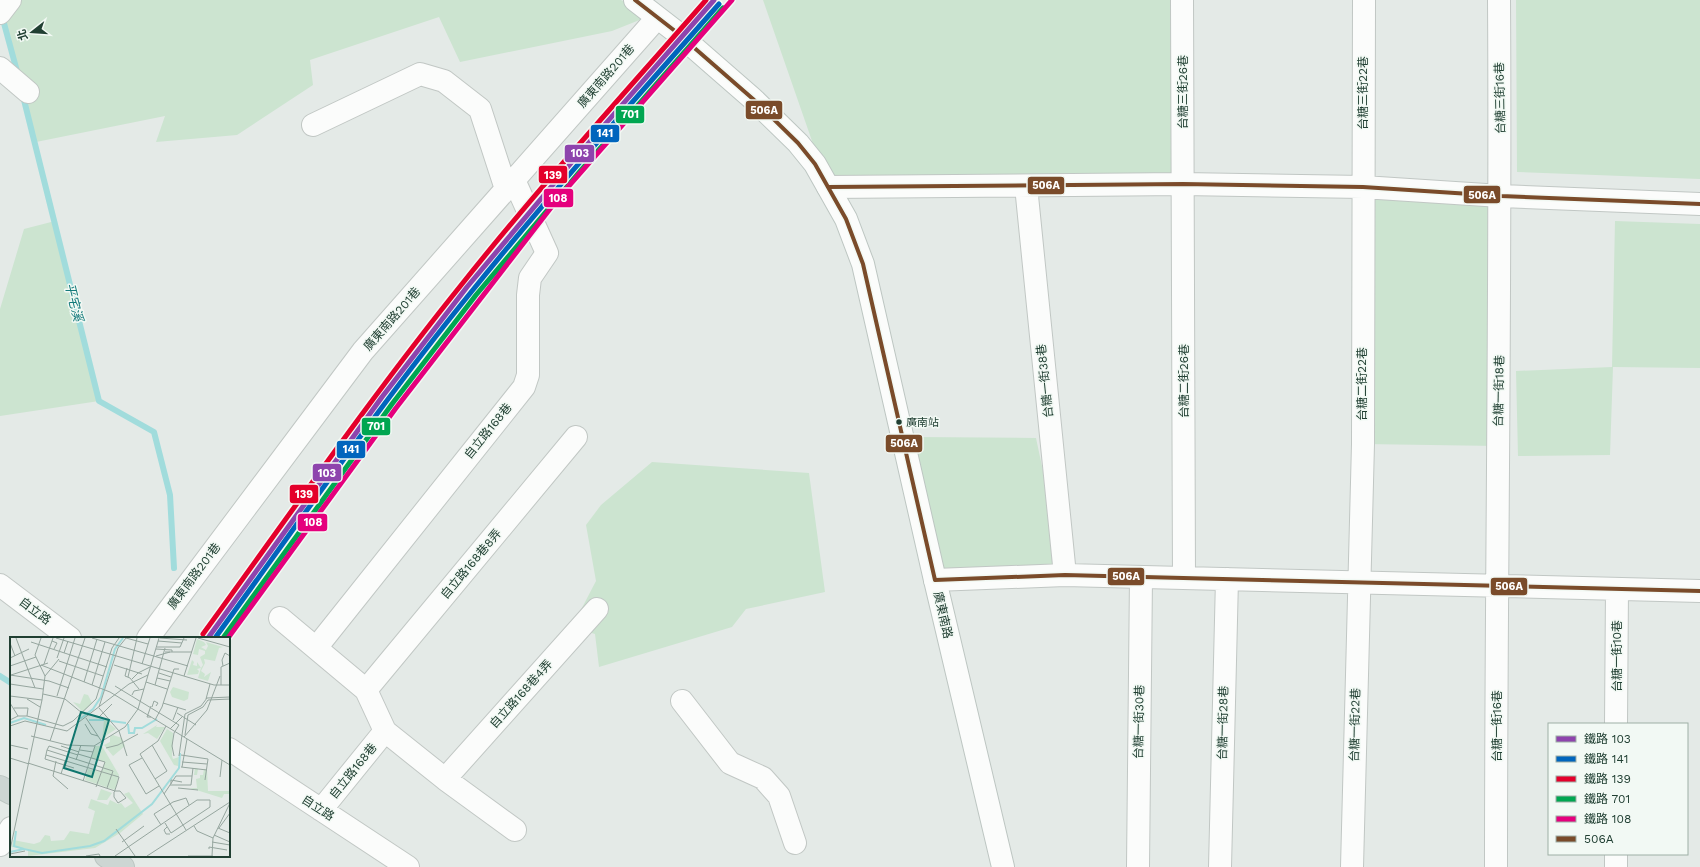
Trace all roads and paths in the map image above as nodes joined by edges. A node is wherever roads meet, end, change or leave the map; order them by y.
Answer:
1 (635, 0) edge
2 (1182, 0) edge
3 (1364, 0) edge
4 (1499, 0) edge
5 (657, 18) junction
6 (0, 68) edge
7 (28, 92) dead end
8 (313, 125) dead end
9 (510, 184) junction
10 (1183, 184) junction
11 (1026, 186) junction
12 (828, 187) junction
13 (1363, 187) junction
14 (1500, 196) junction
15 (1700, 204) edge
16 (576, 437) dead end
17 (1065, 575) junction
18 (1141, 577) junction
19 (1184, 578) junction
20 (1227, 579) junction
21 (935, 580) junction
22 (1358, 582) junction
23 (0, 585) edge
24 (1497, 586) junction
25 (1617, 589) junction
26 (1700, 591) edge
27 (597, 609) dead end
28 (280, 618) dead end
29 (69, 637) edge
30 (149, 637) edge
31 (316, 648) junction
32 (366, 690) junction
33 (682, 701) dead end
34 (1616, 723) edge
35 (384, 731) junction
36 (230, 750) edge
37 (445, 779) junction
38 (0, 787) edge
39 (10, 792) edge
40 (321, 810) junction
41 (10, 830) edge
42 (515, 830) dead end
43 (795, 843) dead end
44 (0, 845) edge
45 (1616, 855) edge
46 (108, 857) edge
47 (123, 867) edge
48 (408, 867) edge
49 (1003, 867) edge
50 (1138, 867) edge
51 (1220, 867) edge
52 (1352, 867) edge
53 (1496, 867) edge
54 (1616, 867) edge

1 - 5 street, 廣東南路
2 - 10 street, 台糖三街26巷
3 - 13 street, 台糖三街22巷
4 - 14 street, 台糖三街16巷
5 - 9 street, 廣東南路201巷
5 - 12 street, 廣東南路
6 - 7 street
8 - 9 street
9 - 30 street, 廣東南路201巷
9 - 31 street, 自立路168巷
10 - 11 street
10 - 13 street
10 - 19 street, 台糖二街26巷
11 - 12 street
11 - 17 street, 台糖一街38巷
12 - 21 street, 廣東南路
13 - 14 street
13 - 22 street, 台糖二街22巷
14 - 15 street
14 - 24 street, 台糖一街18巷
16 - 32 street, 自立路168巷8弄
17 - 18 street
17 - 21 street
18 - 19 street
18 - 50 street, 台糖一街30巷
19 - 20 street
20 - 22 street
20 - 51 street, 台糖一街28巷
21 - 49 street, 廣東南路
22 - 24 street
22 - 52 street, 台糖一街22巷
23 - 29 street, 自立路
24 - 25 street
24 - 53 street, 台糖一街16巷
25 - 26 street
25 - 34 street, 台糖一街10巷
27 - 37 street, 自立路168巷4弄
28 - 31 street
31 - 32 street
32 - 35 street
33 - 43 street
35 - 37 street
35 - 40 street, 自立路168巷
36 - 40 street, 自立路
37 - 42 street
38 - 39 main road
40 - 48 street, 自立路
41 - 44 street
45 - 54 street
46 - 47 main road

